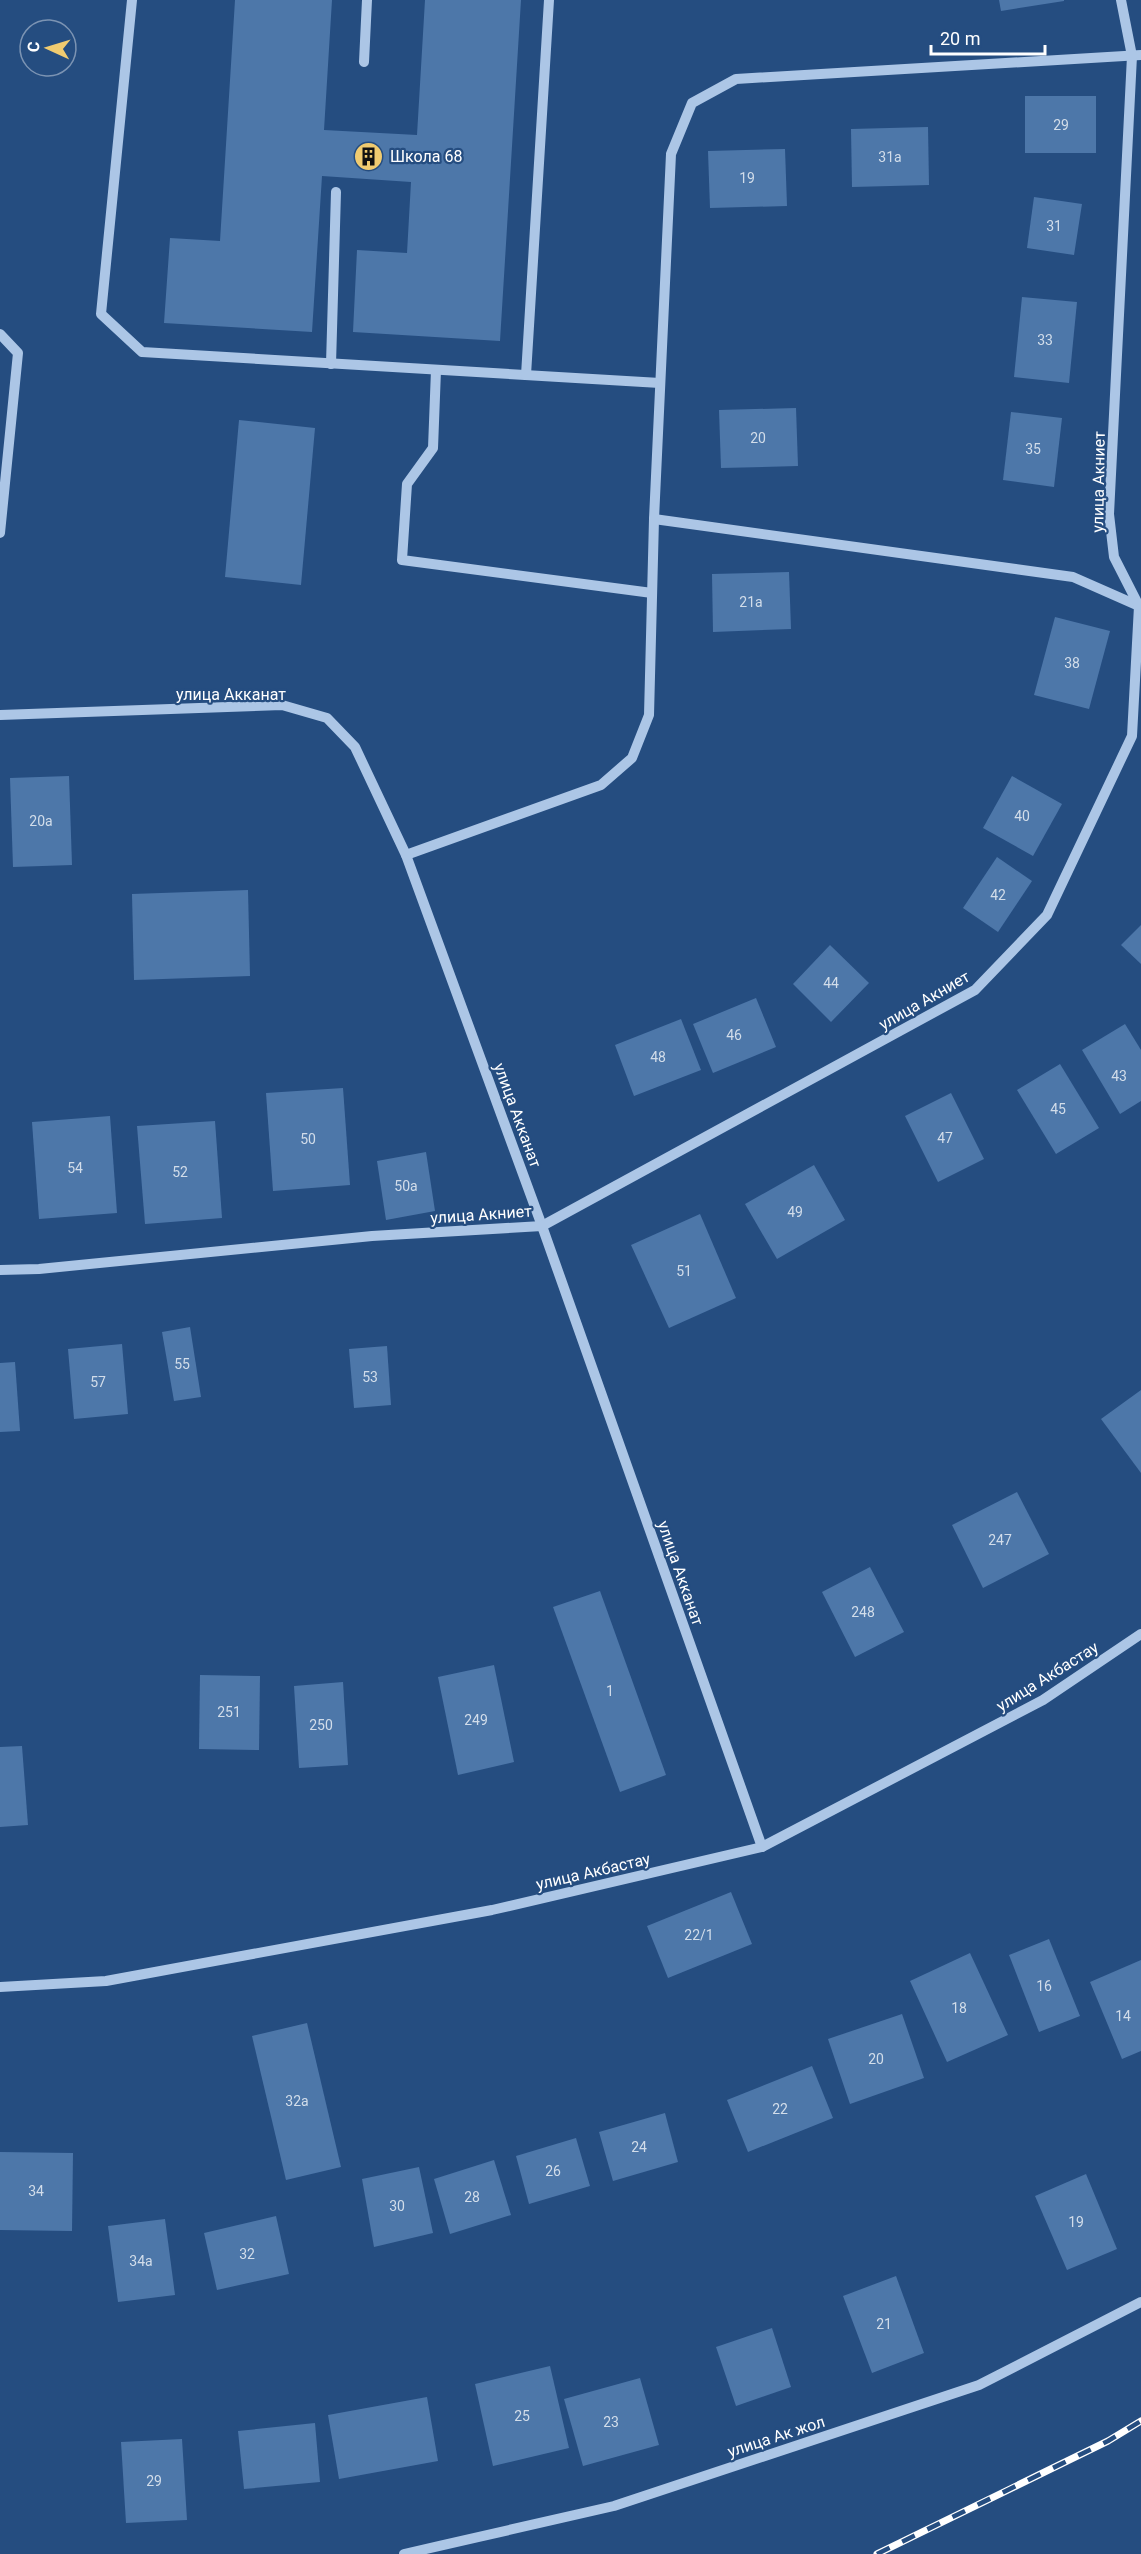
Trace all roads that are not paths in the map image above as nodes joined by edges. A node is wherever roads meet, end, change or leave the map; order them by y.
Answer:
1 (132, 0) edge
2 (367, 0) edge
3 (549, 0) edge
4 (1121, 0) edge
5 (1136, 56) edge
6 (364, 62) dead end
7 (336, 192) dead end
8 (0, 334) edge
9 (331, 364) junction
10 (436, 370) junction
11 (526, 375) junction
12 (660, 383) junction
13 (654, 519) junction
14 (0, 532) edge
15 (652, 593) junction
16 (1140, 607) edge
17 (0, 715) edge
18 (406, 855) junction
19 (542, 1226) junction
20 (0, 1270) edge
21 (1141, 1634) edge
22 (762, 1847) junction
23 (0, 1987) edge
24 (1141, 2302) edge
25 (404, 2554) edge

1 - 9 street
2 - 6 street
3 - 11 street
4 - 5 street, улица Акниет
5 - 12 street
5 - 16 street, улица Акниет
7 - 9 street
8 - 14 street
9 - 10 street
10 - 11 street
10 - 15 street
11 - 12 street
12 - 13 street
13 - 15 street
13 - 16 street
15 - 18 street
16 - 19 street, улица Акниет
17 - 18 street, улица Акканат
18 - 19 street, улица Акканат
19 - 20 street, улица Акниет
19 - 22 street, улица Акканат
21 - 22 street, улица Акбастау
22 - 23 street, улица Акбастау
24 - 25 street, улица Ак жол

